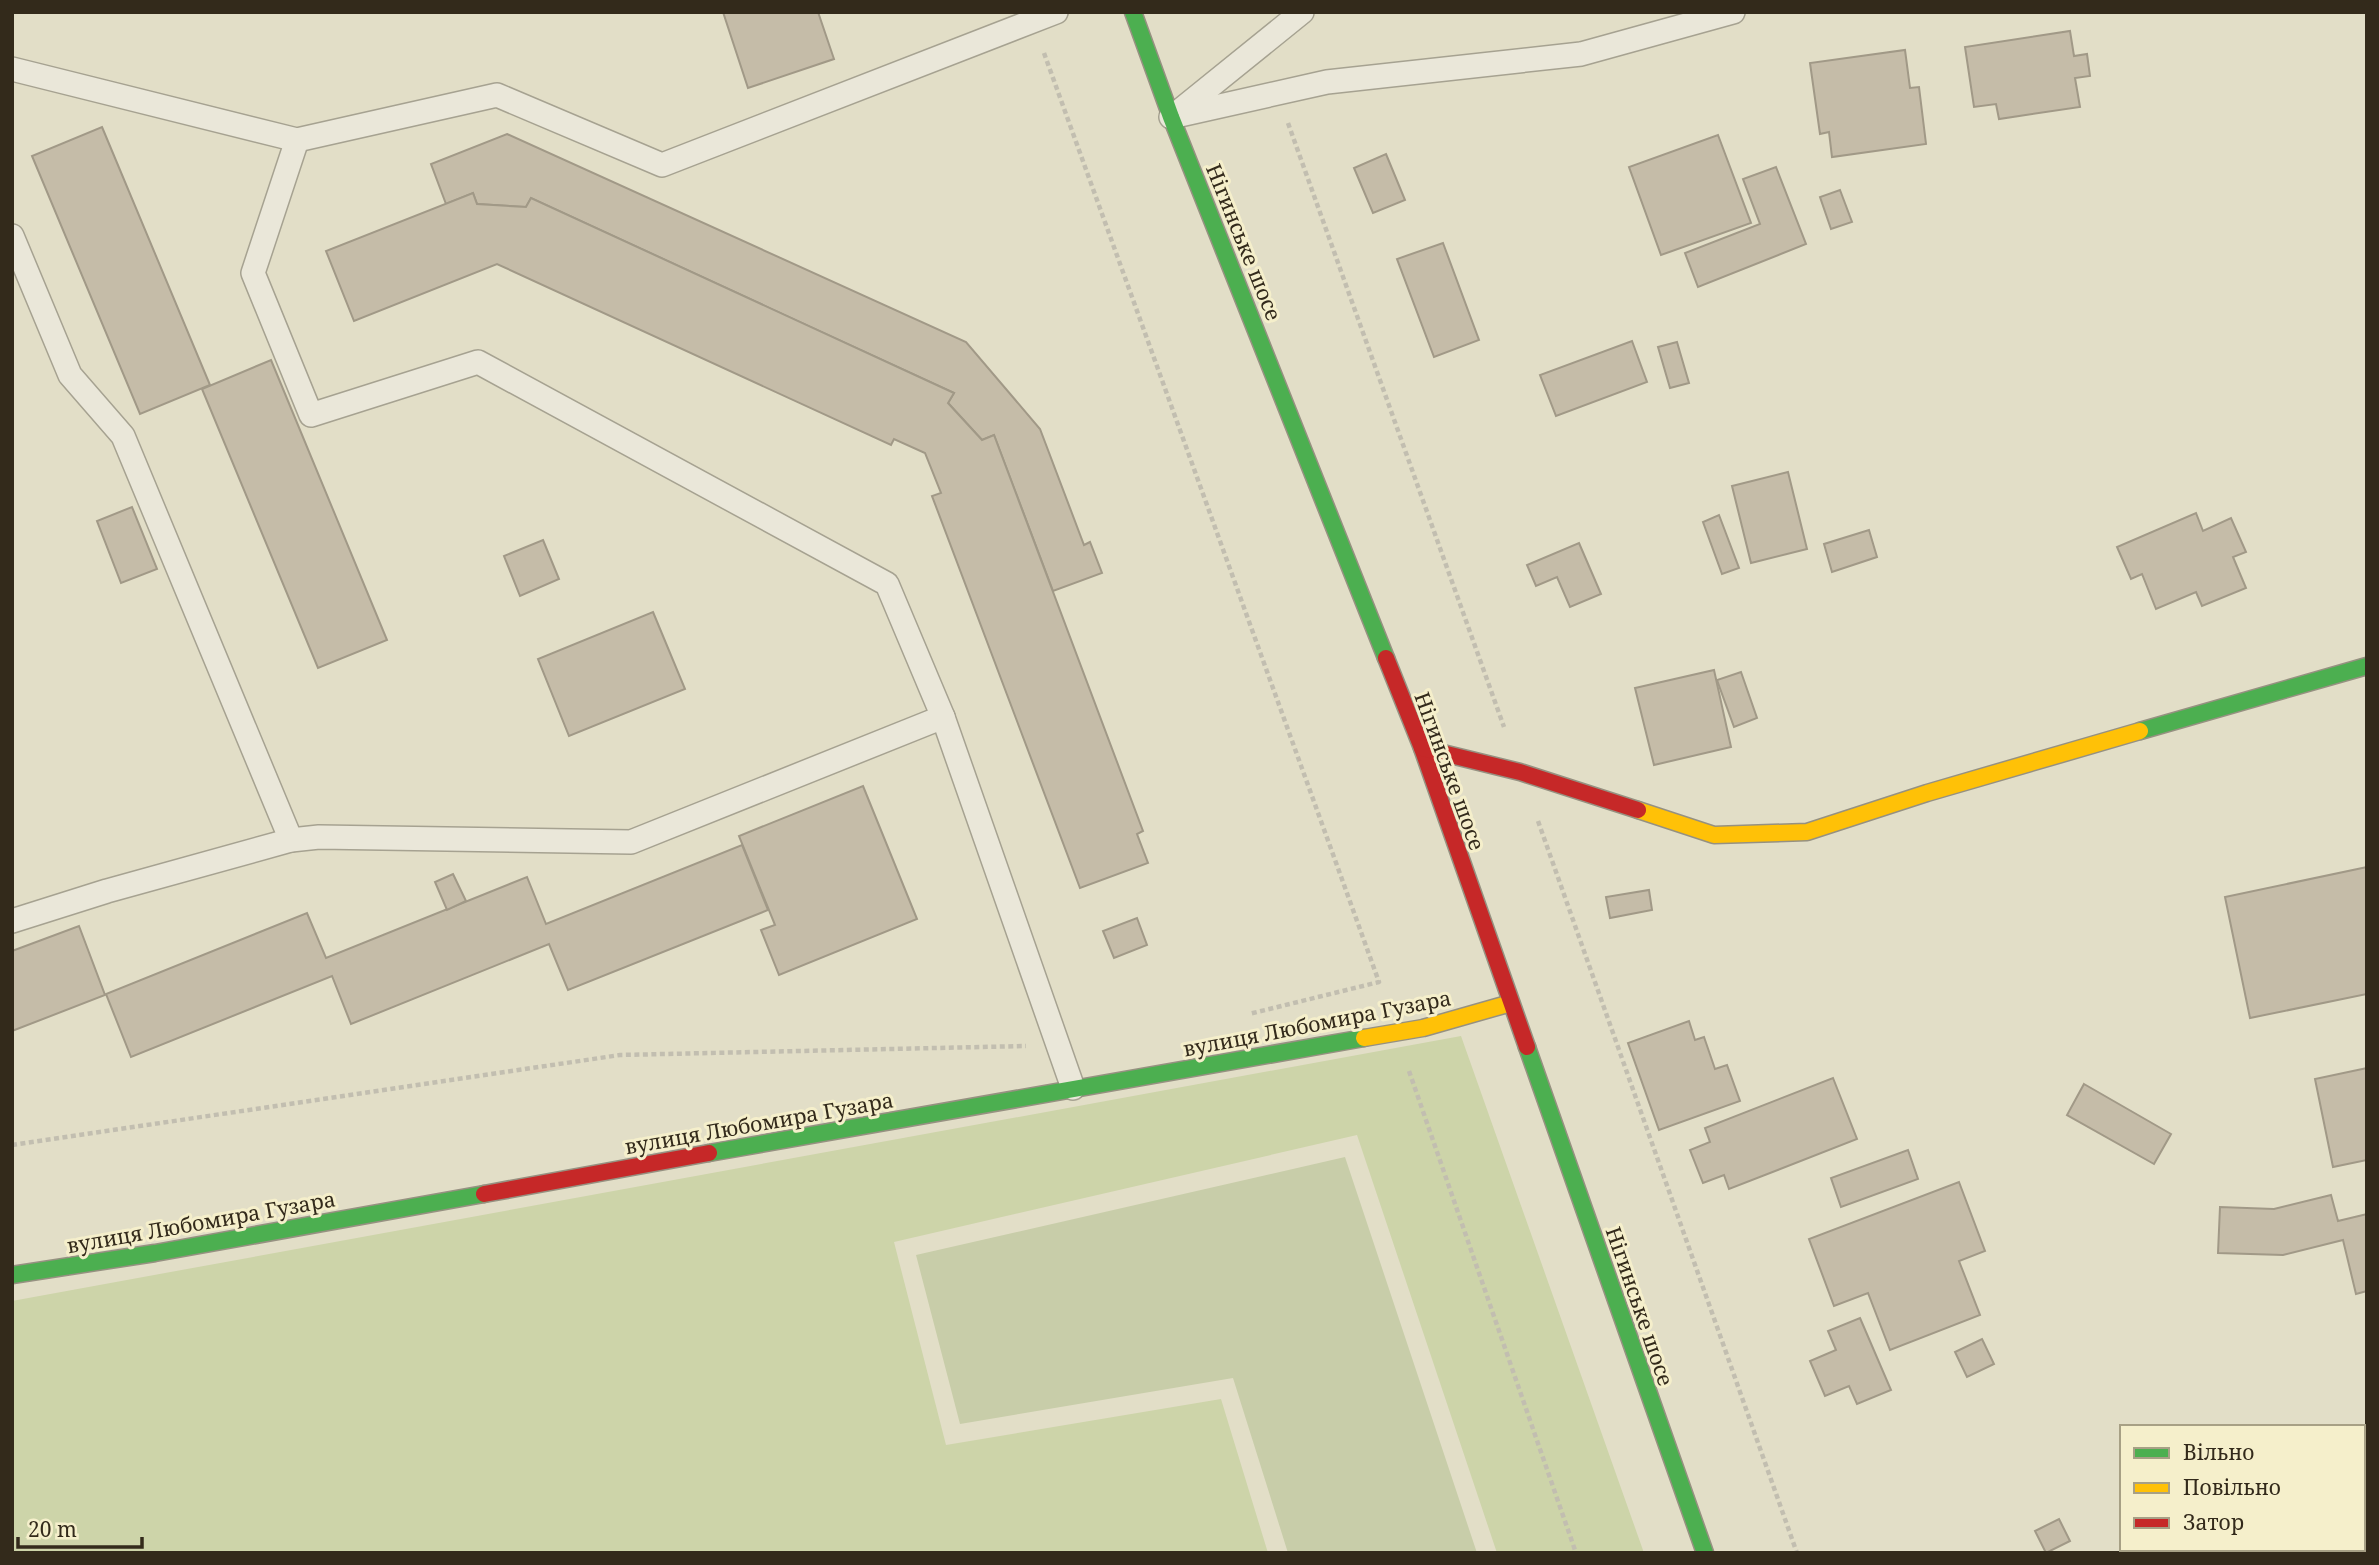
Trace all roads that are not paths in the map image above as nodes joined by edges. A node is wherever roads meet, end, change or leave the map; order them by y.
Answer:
1 (1056, 12) edge
2 (1133, 12) edge
3 (1302, 12) edge
4 (1733, 12) edge
5 (12, 69) edge
6 (1171, 117) junction
7 (297, 141) junction
8 (12, 236) edge
9 (2367, 666) edge
10 (943, 717) junction
11 (1422, 748) junction
12 (291, 840) junction
13 (12, 921) edge
14 (1511, 1003) junction
15 (1073, 1088) junction
16 (12, 1275) edge
17 (1704, 1553) edge

1 - 7 lane
2 - 6 street, Нігинське шосе
3 - 6 lane
4 - 6 lane
5 - 7 lane
6 - 11 street, Нігинське шосе
7 - 10 lane
8 - 12 lane
9 - 11 street
10 - 12 lane
10 - 15 lane
11 - 14 street, Нігинське шосе
12 - 13 lane
14 - 15 street, вулиця Любомира Гузара
14 - 17 street, Нігинське шосе
15 - 16 street, вулиця Любомира Гузара

